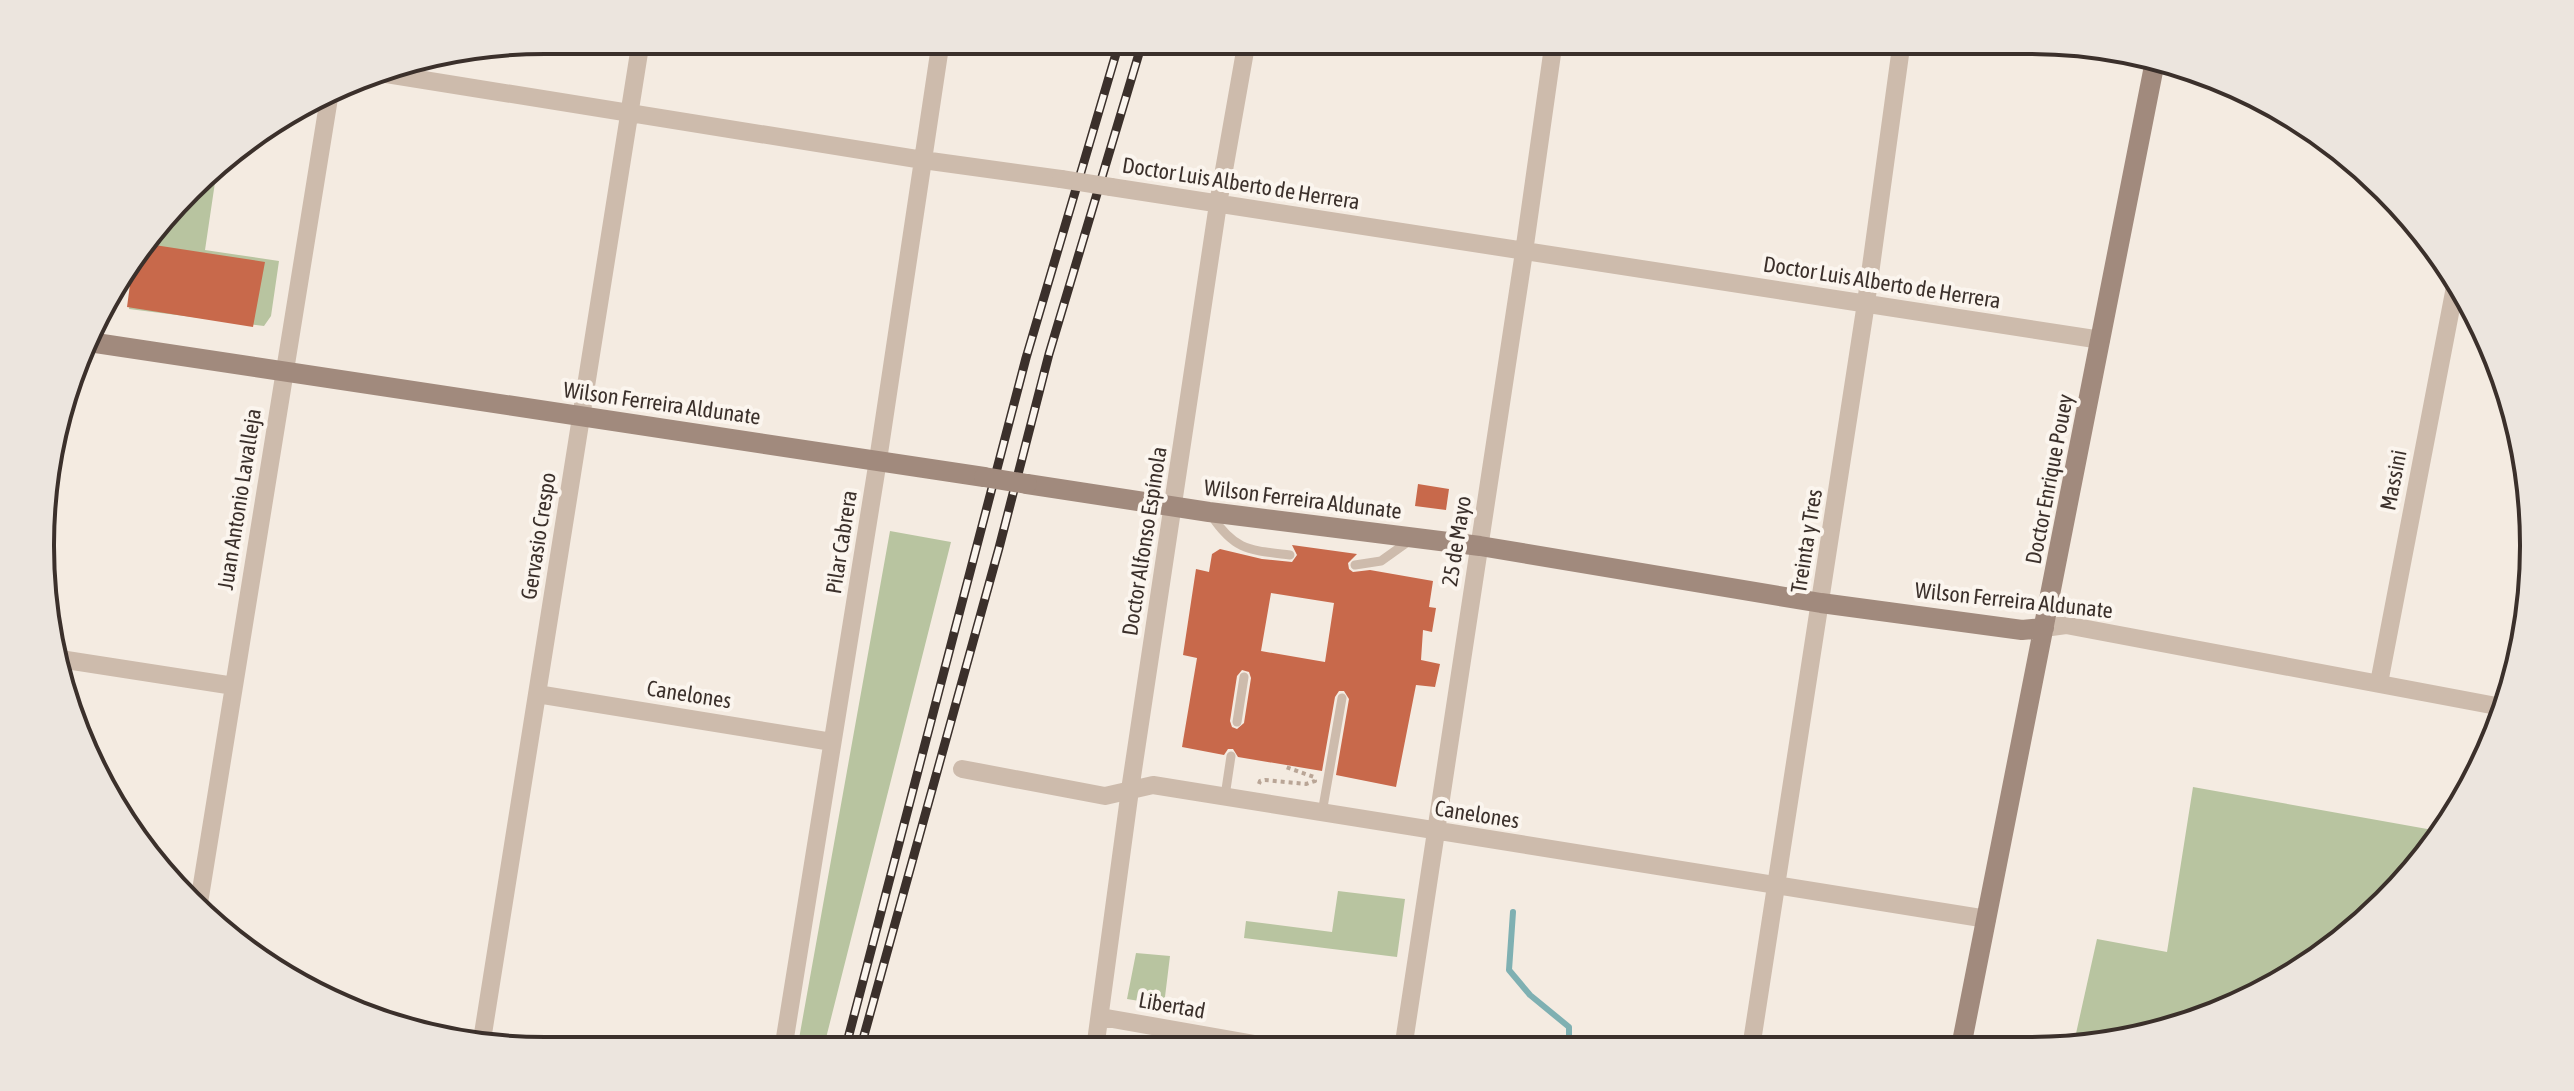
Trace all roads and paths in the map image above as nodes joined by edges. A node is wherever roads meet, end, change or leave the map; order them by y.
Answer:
1 (639, 54) edge
2 (939, 54) edge
3 (1245, 54) edge
4 (1552, 54) edge
5 (1900, 54) edge
6 (2153, 70) edge
7 (400, 76) edge
8 (328, 105) edge
9 (630, 114) junction
10 (923, 160) junction
11 (1218, 204) junction
12 (1524, 252) junction
13 (2453, 298) edge
14 (1866, 303) junction
15 (2101, 340) junction
16 (98, 343) edge
17 (283, 372) junction
18 (582, 416) junction
19 (878, 460) junction
20 (1174, 506) junction
21 (1209, 512) junction
22 (1414, 537) junction
23 (1480, 546) junction
24 (1290, 555) dead end
25 (1355, 565) dead end
26 (1821, 603) junction
27 (2044, 628) junction
28 (68, 660) edge
29 (1244, 677) dead end
30 (2379, 683) junction
31 (234, 686) junction
32 (537, 694) junction
33 (1342, 698) dead end
34 (2493, 705) edge
35 (1237, 722) dead end
36 (832, 742) junction
37 (1231, 756) dead end
38 (1283, 766) dead end
39 (962, 769) dead end
40 (1130, 790) junction
41 (1225, 796) junction
42 (1256, 802) junction
43 (1322, 813) junction
44 (1435, 832) junction
45 (1775, 886) junction
46 (200, 895) edge
47 (1987, 919) junction
48 (1101, 1017) junction
49 (483, 1033) edge
50 (785, 1037) edge
51 (1097, 1037) edge
52 (1214, 1037) edge
53 (1405, 1037) edge
54 (1753, 1037) edge
55 (1963, 1037) edge

1 - 9 street, Gervasio Crespo
2 - 10 street, Pilar Cabrera
3 - 11 street, Doctor Alfonso Espínola
4 - 12 street, 25 de Mayo
5 - 14 street, Treinta y Tres
6 - 15 street, Doctor Enrique Pouey
7 - 9 street, Doctor Luis Alberto de Herrera
8 - 17 street, Juan Antonio Lavalleja
9 - 10 street, Doctor Luis Alberto de Herrera
9 - 18 street, Gervasio Crespo
10 - 11 street, Doctor Luis Alberto de Herrera, bridge
10 - 19 street, Pilar Cabrera
11 - 12 street, Doctor Luis Alberto de Herrera
11 - 20 street, Doctor Alfonso Espínola
12 - 14 street, Doctor Luis Alberto de Herrera
12 - 23 street, 25 de Mayo
13 - 30 street, Massini
14 - 15 street, Doctor Luis Alberto de Herrera
14 - 26 street, Treinta y Tres
15 - 27 street, Doctor Enrique Pouey
16 - 17 street, Wilson Ferreira Aldunate
17 - 18 street, Wilson Ferreira Aldunate
17 - 31 street, Juan Antonio Lavalleja
18 - 19 street, Wilson Ferreira Aldunate
18 - 32 street, Gervasio Crespo
19 - 20 street, Wilson Ferreira Aldunate, bridge
19 - 36 street, Pilar Cabrera
20 - 21 street, Wilson Ferreira Aldunate
20 - 40 street, Doctor Alfonso Espínola
21 - 22 street, Wilson Ferreira Aldunate
21 - 24 lane
22 - 23 street, Wilson Ferreira Aldunate
22 - 25 lane
23 - 26 street, Wilson Ferreira Aldunate
23 - 44 street, 25 de Mayo
26 - 27 street, Wilson Ferreira Aldunate
26 - 45 street, Treinta y Tres
27 - 30 street, Wilson Ferreira Aldunate
27 - 47 street, Doctor Enrique Pouey
28 - 31 street
29 - 35 lane
30 - 34 street, Wilson Ferreira Aldunate
31 - 46 street, Juan Antonio Lavalleja
32 - 36 street, Canelones
32 - 49 street, Gervasio Crespo
33 - 43 lane
36 - 50 street, Pilar Cabrera
37 - 41 lane
38 - 42 path
39 - 40 street, Canelones
40 - 41 street, Canelones
40 - 48 street, Doctor Alfonso Espínola
41 - 42 street, Canelones
42 - 43 street, Canelones
43 - 44 street, Canelones
44 - 45 street, Canelones
44 - 53 street, 25 de Mayo
45 - 47 street, Canelones
45 - 54 street, Treinta y Tres
47 - 55 street, Doctor Enrique Pouey
48 - 51 street, Doctor Alfonso Espínola
48 - 52 street, Libertad

